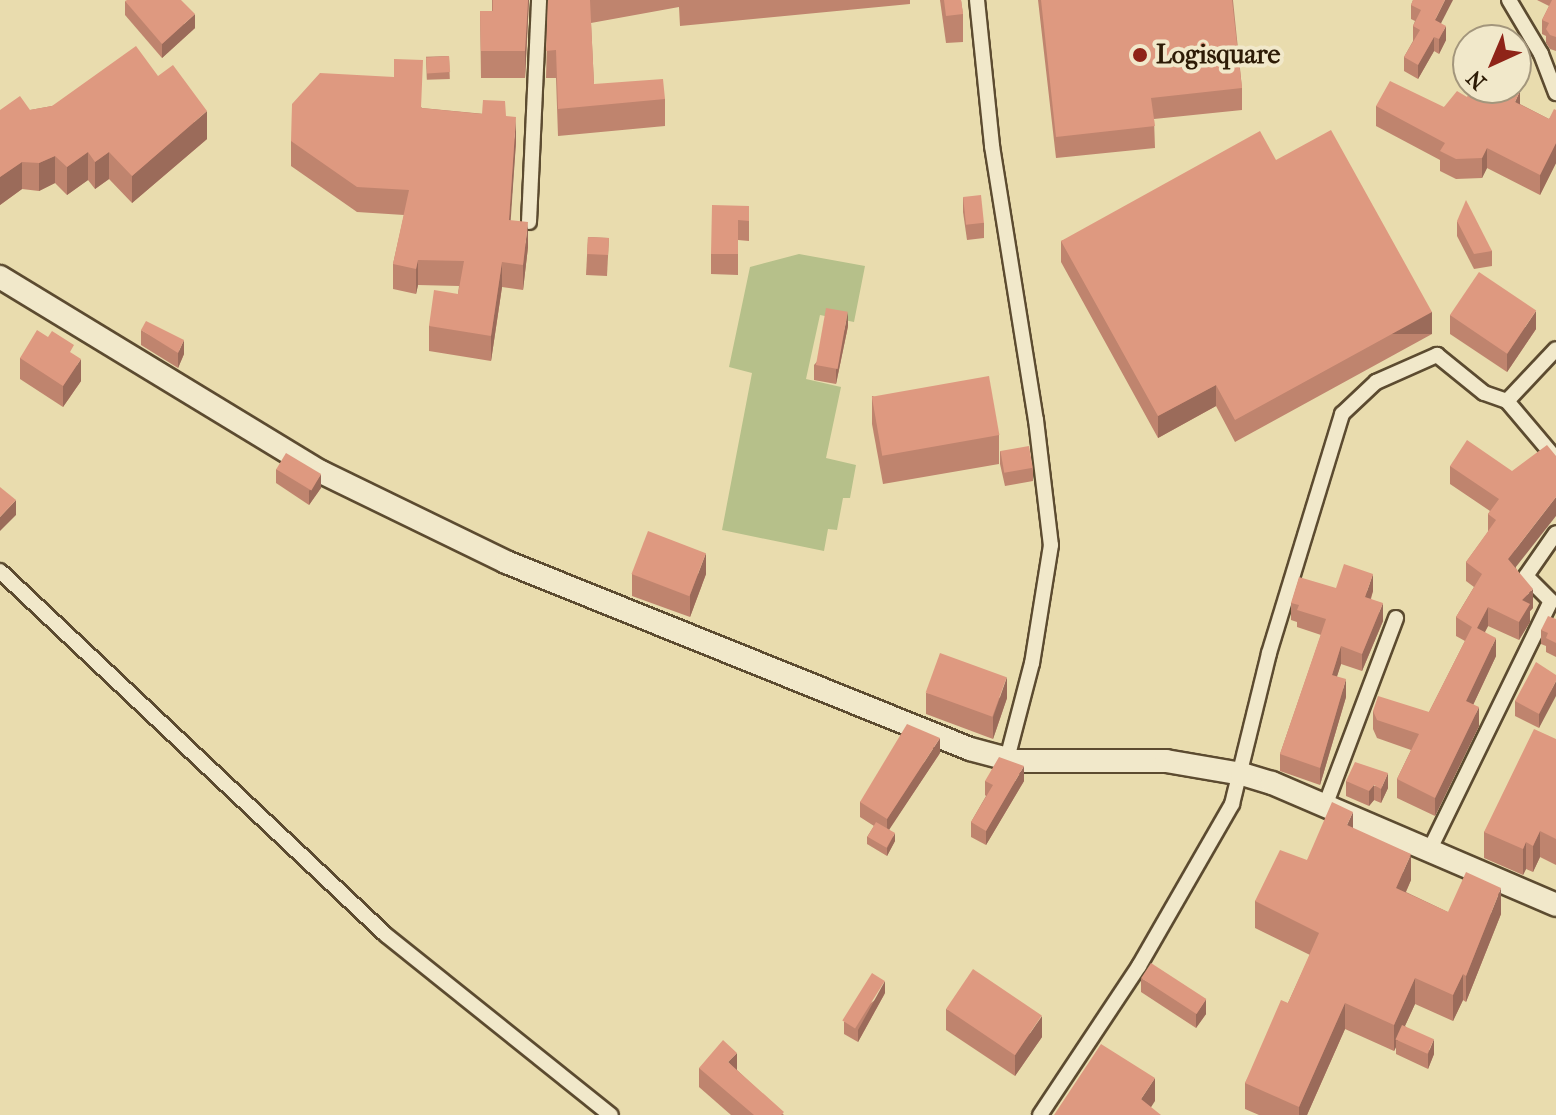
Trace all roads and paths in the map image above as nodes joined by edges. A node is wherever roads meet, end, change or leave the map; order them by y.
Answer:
1 (539, 0) edge
2 (977, 0) edge
3 (1509, 0) edge
4 (1556, 93) edge
5 (529, 222) edge
6 (0, 277) edge
7 (1556, 349) edge
8 (1507, 401) junction
9 (1556, 459) edge
10 (1556, 533) edge
11 (0, 571) edge
12 (1396, 618) dead end
13 (1007, 759) junction
14 (1242, 774) junction
15 (1325, 806) junction
16 (1430, 849) junction
17 (1556, 905) edge
18 (611, 1115) edge
19 (1040, 1115) edge

1 - 5 street
2 - 13 street
3 - 4 street
6 - 13 street
7 - 8 street
8 - 9 street
8 - 14 street
10 - 16 street
11 - 18 street
12 - 15 street
13 - 14 street
14 - 15 street
14 - 19 street
15 - 16 street
16 - 17 street

